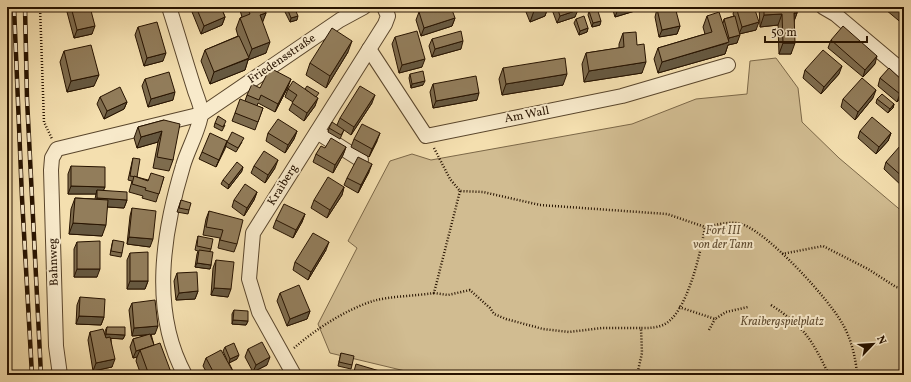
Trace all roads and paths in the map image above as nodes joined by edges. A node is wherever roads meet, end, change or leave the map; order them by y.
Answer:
1 (40, 7) edge
2 (169, 7) edge
3 (364, 7) edge
4 (384, 7) edge
5 (823, 7) edge
6 (369, 49) junction
7 (728, 65) dead end
8 (904, 72) edge
9 (202, 114) junction
10 (317, 132) junction
11 (426, 136) junction
12 (56, 149) junction
13 (362, 160) edge
14 (460, 191) junction
15 (705, 227) junction
16 (782, 254) junction
17 (904, 289) edge
18 (434, 293) junction
19 (771, 305) dead end
20 (679, 307) junction
21 (748, 307) dead end
22 (715, 319) junction
23 (641, 328) junction
24 (712, 328) dead end
25 (283, 358) junction
26 (60, 375) edge
27 (185, 375) edge
28 (294, 375) edge
29 (637, 375) edge
30 (829, 375) edge
31 (858, 375) edge

1 - 12 path
2 - 9 street
3 - 9 street, Friedensstraße
4 - 6 street, Kraiberg
5 - 8 street
6 - 10 street, Kraiberg
6 - 11 street
7 - 11 street, Am Wall
9 - 12 street
9 - 27 street
10 - 13 street
10 - 25 street, Kraiberg
11 - 14 path
12 - 26 street, Bahnweg
14 - 15 path
14 - 18 path
15 - 16 path
15 - 20 path
16 - 17 path
16 - 31 path
18 - 23 path
18 - 25 path
19 - 30 path
20 - 22 path
20 - 23 path
21 - 22 path
22 - 24 path
23 - 29 path
25 - 28 street, Kraiberg

